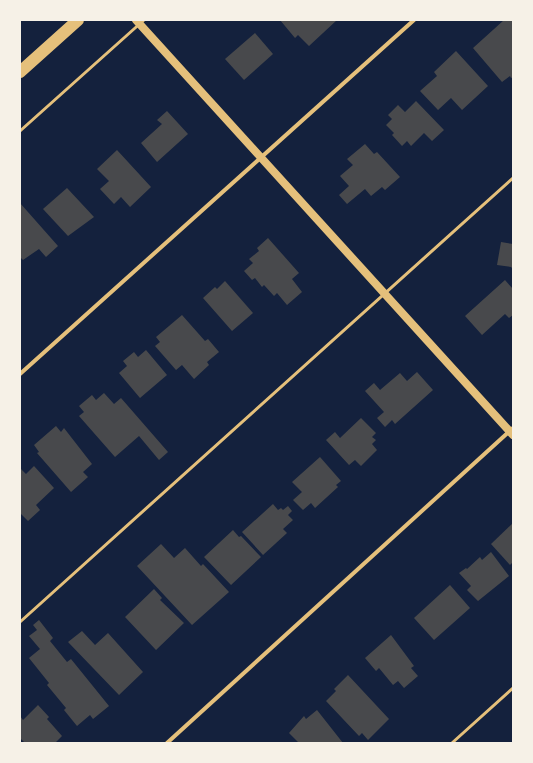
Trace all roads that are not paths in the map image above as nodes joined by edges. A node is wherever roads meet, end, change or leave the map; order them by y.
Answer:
1 (78, 20) edge
2 (414, 20) edge
3 (140, 21) edge
4 (20, 72) edge
5 (20, 131) edge
6 (260, 158) junction
7 (513, 178) edge
8 (383, 294) junction
9 (20, 374) edge
10 (512, 432) edge
11 (20, 622) edge
12 (513, 688) edge
13 (168, 743) edge
14 (452, 743) edge

1 - 4 highway
2 - 6 street
3 - 5 lane
3 - 6 main road
6 - 8 main road
6 - 9 street
7 - 8 lane
8 - 10 main road
8 - 11 lane
10 - 13 street
12 - 14 lane

